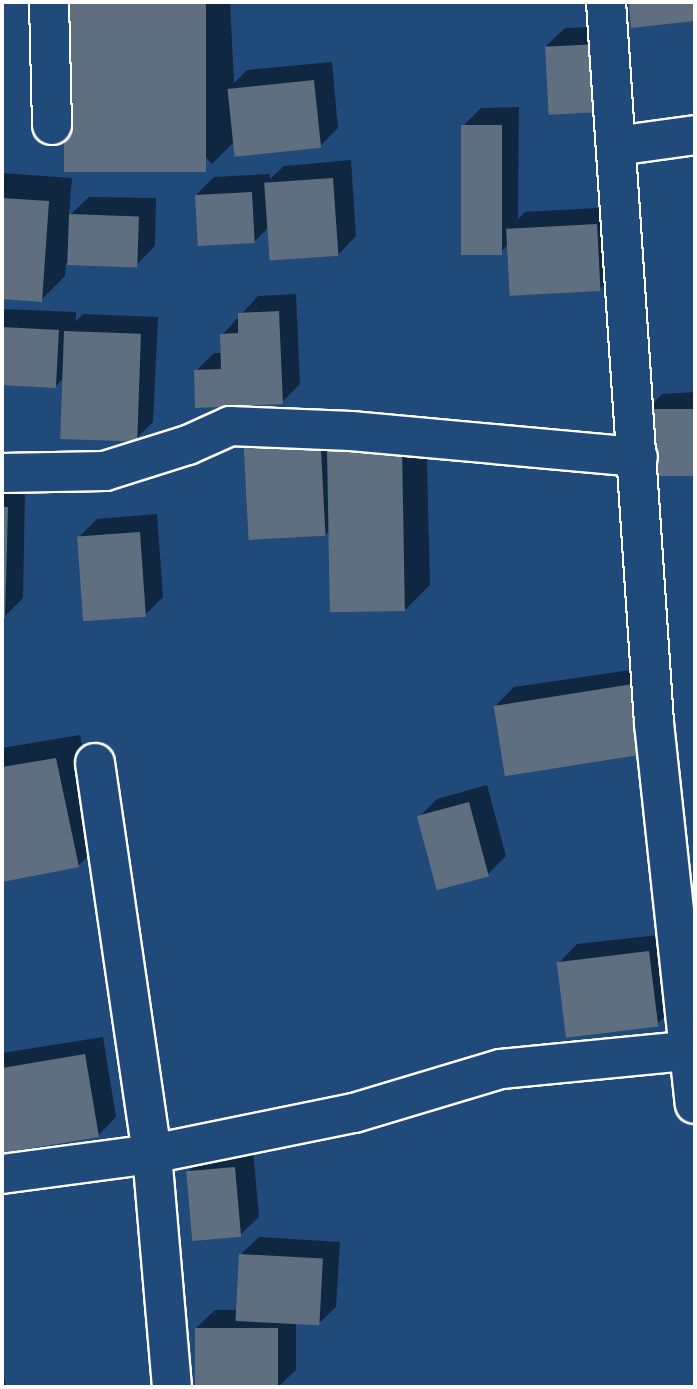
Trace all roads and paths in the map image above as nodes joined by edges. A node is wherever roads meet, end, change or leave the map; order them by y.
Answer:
1 (49, 2) edge
2 (606, 2) edge
3 (52, 125) dead end
4 (695, 135) edge
5 (616, 146) junction
6 (638, 457) junction
7 (2, 473) edge
8 (95, 763) dead end
9 (693, 1050) edge
10 (695, 1104) edge
11 (152, 1154) junction
12 (2, 1174) edge
13 (172, 1387) edge

1 - 3 street
2 - 5 street
4 - 5 street
5 - 6 street
6 - 7 street
6 - 9 street
8 - 11 street
9 - 10 street
9 - 11 street
11 - 12 street
11 - 13 street

